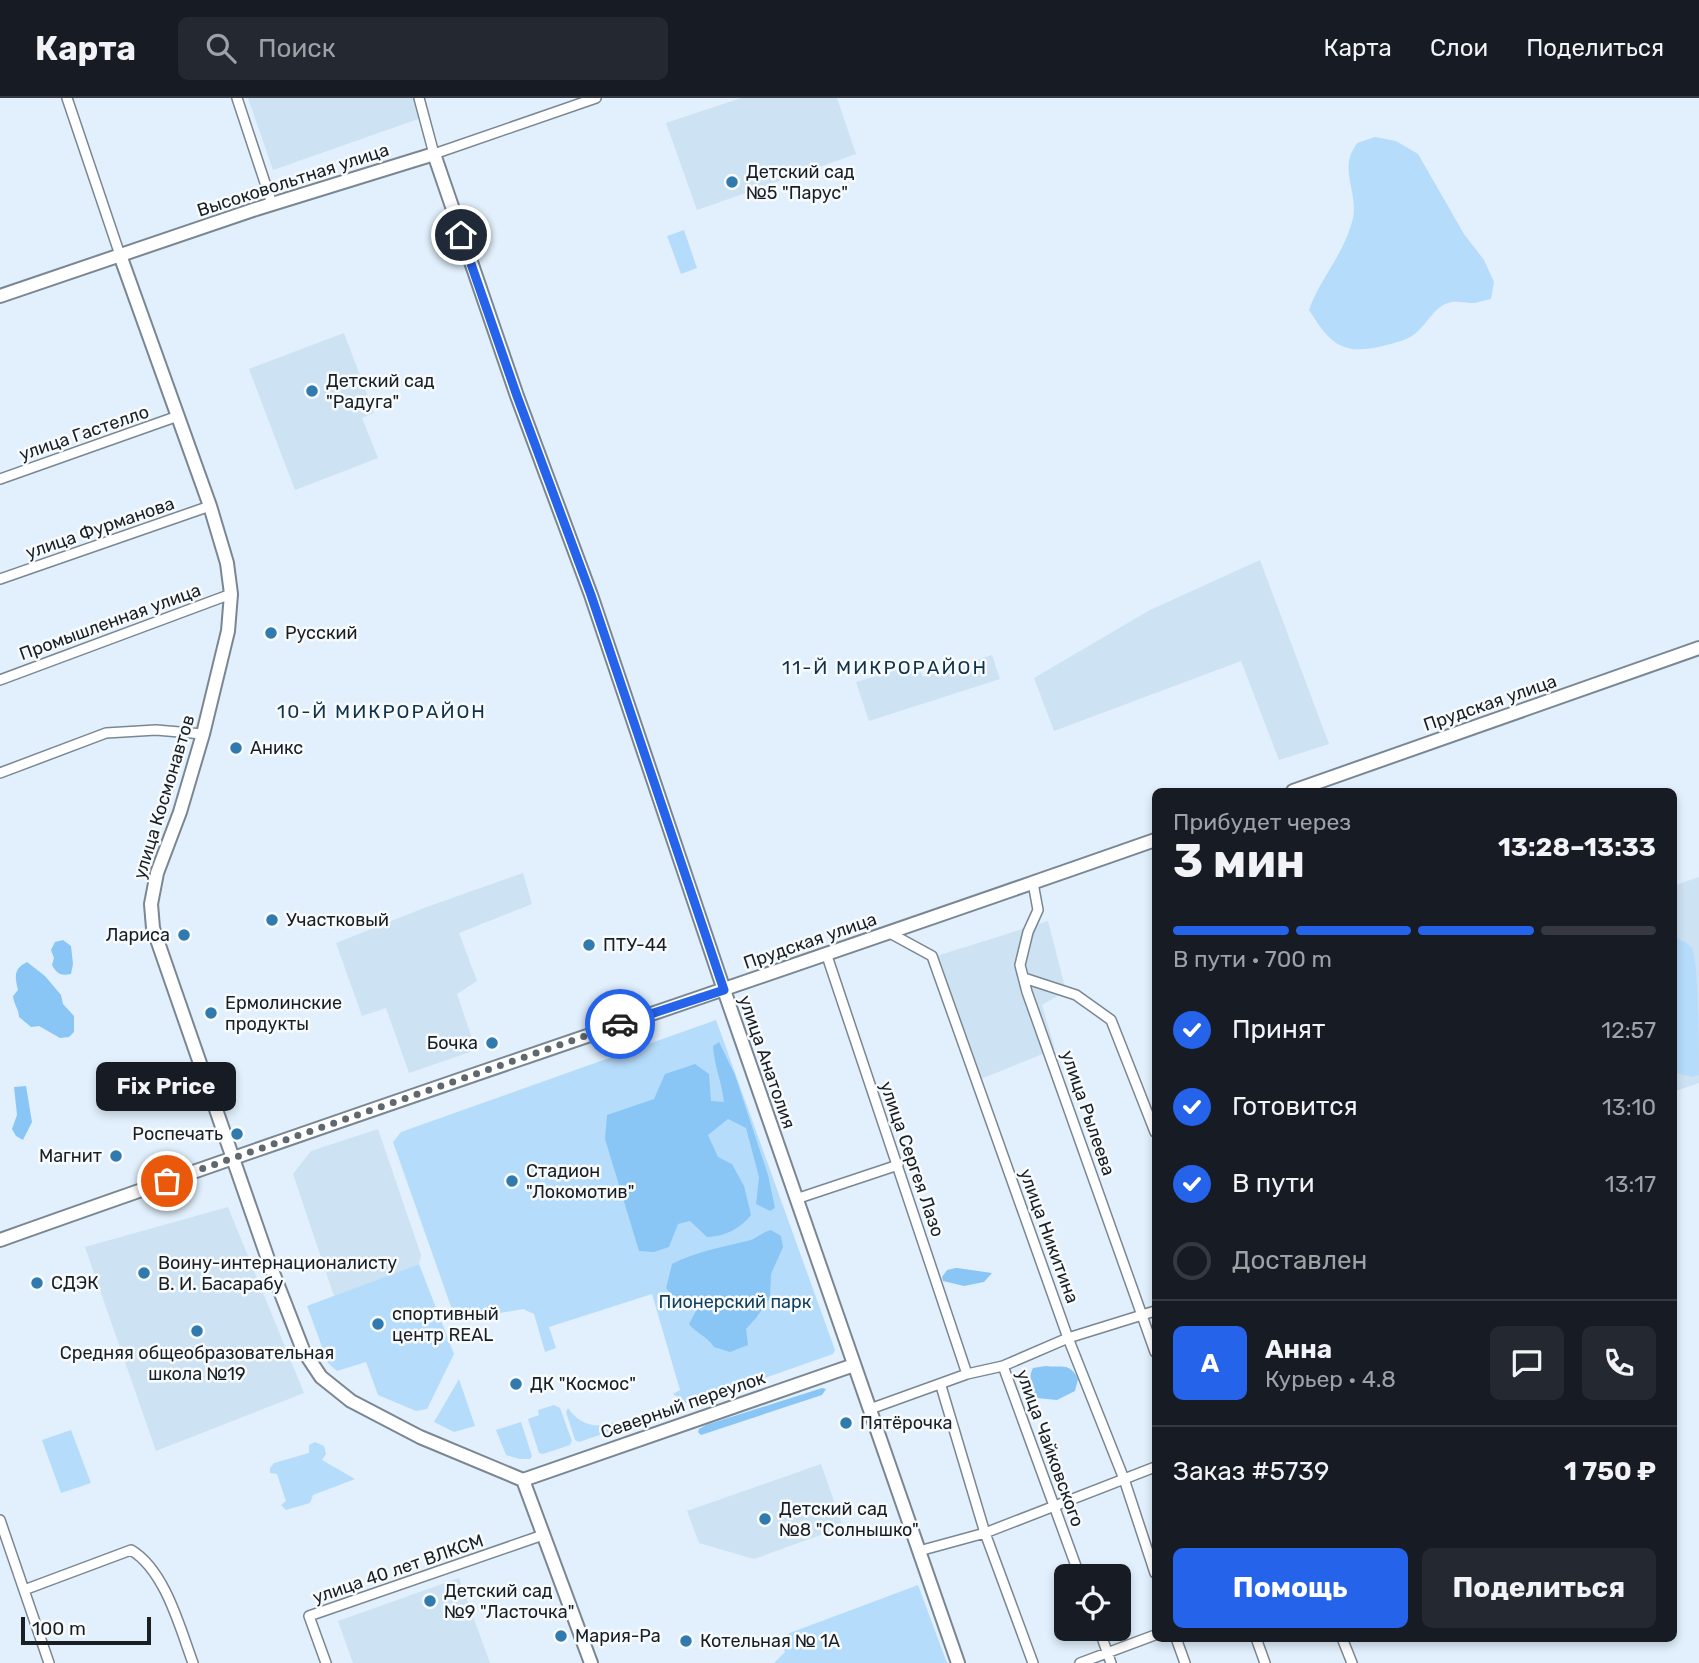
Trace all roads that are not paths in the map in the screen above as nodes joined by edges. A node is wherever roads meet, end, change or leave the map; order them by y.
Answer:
1 (67, 98) edge
2 (237, 98) edge
3 (419, 98) edge
4 (596, 98) edge
5 (435, 154) junction
6 (272, 204) junction
7 (120, 255) junction
8 (0, 296) edge
9 (178, 416) junction
10 (0, 479) edge
11 (210, 506) junction
12 (0, 579) edge
13 (231, 594) junction
14 (1699, 648) edge
15 (0, 680) edge
16 (203, 734) junction
17 (0, 773) edge
18 (1302, 788) edge
19 (1152, 841) edge
20 (1033, 883) junction
21 (888, 932) junction
22 (826, 953) junction
23 (1024, 978) junction
24 (724, 990) junction
25 (1152, 1124) edge
26 (232, 1157) junction
27 (898, 1165) junction
28 (796, 1199) junction
29 (0, 1240) edge
30 (1152, 1312) edge
31 (1143, 1316) junction
32 (1068, 1338) junction
33 (1152, 1343) edge
34 (854, 1365) junction
35 (1003, 1366) junction
36 (967, 1374) junction
37 (941, 1386) junction
38 (870, 1409) junction
39 (1152, 1468) edge
40 (1124, 1479) junction
41 (523, 1480) junction
42 (1054, 1507) junction
43 (0, 1520) edge
44 (985, 1533) junction
45 (543, 1535) junction
46 (919, 1551) junction
47 (1075, 1564) edge
48 (1152, 1564) edge
49 (24, 1590) junction
50 (1152, 1637) edge
51 (1104, 1641) edge
52 (1177, 1642) edge
53 (1257, 1642) edge
54 (1344, 1642) edge
55 (1110, 1658) edge
56 (49, 1663) edge
57 (193, 1663) edge
58 (326, 1663) edge
59 (591, 1663) edge
60 (958, 1663) edge
61 (1033, 1663) edge
62 (1080, 1663) edge
63 (1185, 1663) edge
64 (1265, 1663) edge
65 (1352, 1663) edge

1 - 7 street
2 - 6 street
3 - 5 street
4 - 5 street, Высоковольтная улица
5 - 6 street, Высоковольтная улица
5 - 24 street, улица Анатолия
6 - 7 street, Высоковольтная улица
7 - 8 street, Высоковольтная улица
7 - 9 street, улица Космонавтов
9 - 10 street, улица Гастелло
9 - 11 street, улица Космонавтов
11 - 12 street, улица Фурманова
11 - 13 street, улица Космонавтов
13 - 15 street, Промышленная улица
13 - 16 street, улица Космонавтов
14 - 18 street, Прудская улица
16 - 17 street
16 - 26 street, улица Космонавтов
19 - 20 street, Прудская улица
20 - 21 street, Прудская улица
20 - 23 street, улица Рылеева
21 - 22 street, Прудская улица
21 - 32 street, улица Никитина
22 - 24 street, Прудская улица
22 - 27 street, улица Сергея Лазо
23 - 25 street
23 - 31 street, улица Рылеева
24 - 26 street, Прудская улица
24 - 28 street, улица Анатолия
26 - 29 street, Прудская улица
26 - 41 street, улица Космонавтов
27 - 28 street
27 - 36 street, улица Сергея Лазо
28 - 34 street, улица Анатолия
30 - 31 street
31 - 32 street
31 - 33 street, улица Рылеева
32 - 35 street
32 - 40 street, улица Никитина
34 - 38 street, улица Анатолия
34 - 41 street, Северный переулок
35 - 36 street, улица Чайковского
35 - 42 street, улица Чайковского
36 - 37 street, улица Чайковского
37 - 38 street, улица Чайковского
37 - 44 street
38 - 46 street, улица Анатолия
39 - 40 street
40 - 42 street
40 - 48 street, улица Никитина
41 - 45 street
42 - 44 street
42 - 47 street, улица Чайковского
43 - 49 street
44 - 46 street
44 - 61 street
45 - 58 street, улица 40 лет ВЛКСМ
45 - 59 street
46 - 60 street, улица Анатолия
49 - 56 street
49 - 57 street
50 - 55 street
51 - 55 street
52 - 63 street
53 - 64 street
54 - 65 street
55 - 62 street

